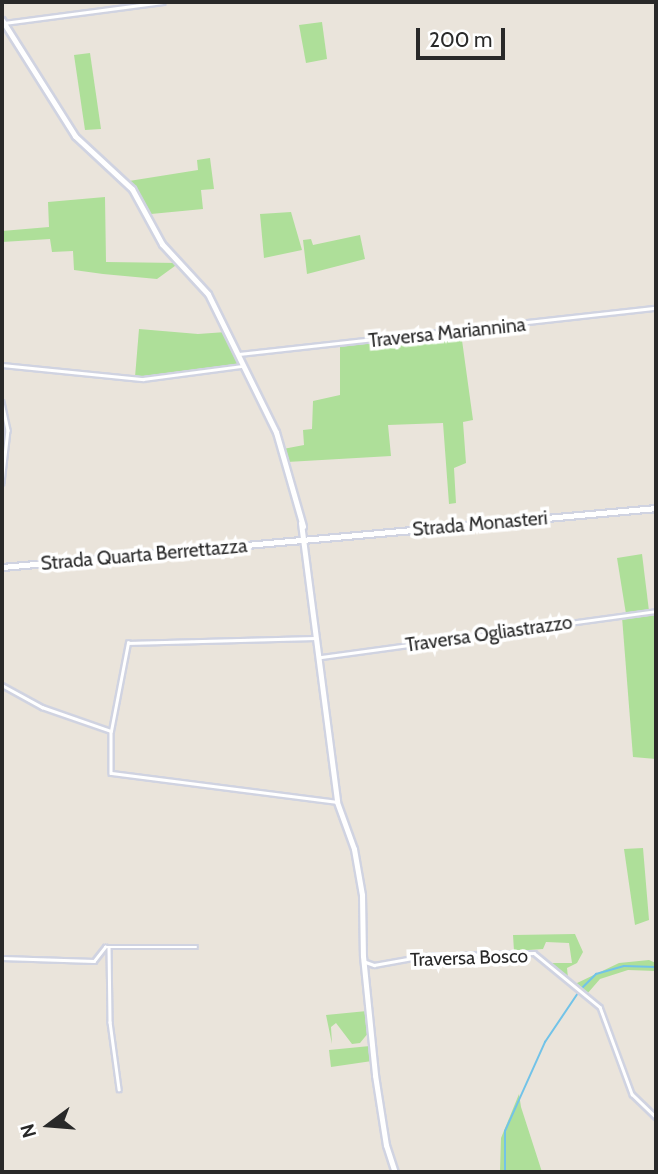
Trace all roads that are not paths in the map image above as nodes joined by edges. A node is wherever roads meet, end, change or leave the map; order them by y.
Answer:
1 (163, 2) edge
2 (3, 22) edge
3 (656, 308) edge
4 (238, 354) junction
5 (2, 365) edge
6 (244, 366) junction
7 (2, 402) edge
8 (2, 483) edge
9 (656, 508) edge
10 (303, 528) junction
11 (324, 538) junction
12 (304, 540) junction
13 (287, 542) junction
14 (305, 554) junction
15 (2, 567) edge
16 (656, 611) edge
17 (317, 638) junction
18 (321, 657) junction
19 (2, 685) edge
20 (111, 731) junction
21 (337, 802) junction
22 (109, 947) junction
23 (196, 947) dead end
24 (2, 958) edge
25 (363, 961) junction
26 (119, 1089) dead end
27 (656, 1117) edge
28 (395, 1172) edge

1 - 2 street
2 - 4 street
3 - 4 street, Traversa Mariannina
4 - 6 street
5 - 6 street
6 - 10 street
7 - 8 street
9 - 11 street, Strada Monasteri
10 - 11 street
10 - 12 street
10 - 13 street
11 - 12 street, Strada Monasteri
11 - 14 street
12 - 13 street, Strada Quarta Berrettazza
12 - 14 street
13 - 14 street
13 - 15 street, Strada Quarta Berrettazza
14 - 17 street
16 - 18 street, Traversa Ogliastrazzo
17 - 18 street
17 - 20 street
18 - 21 street
19 - 20 street
20 - 21 street
21 - 25 street
22 - 23 street
22 - 24 street
22 - 26 street
25 - 27 street, Traversa Bosco
25 - 28 street

